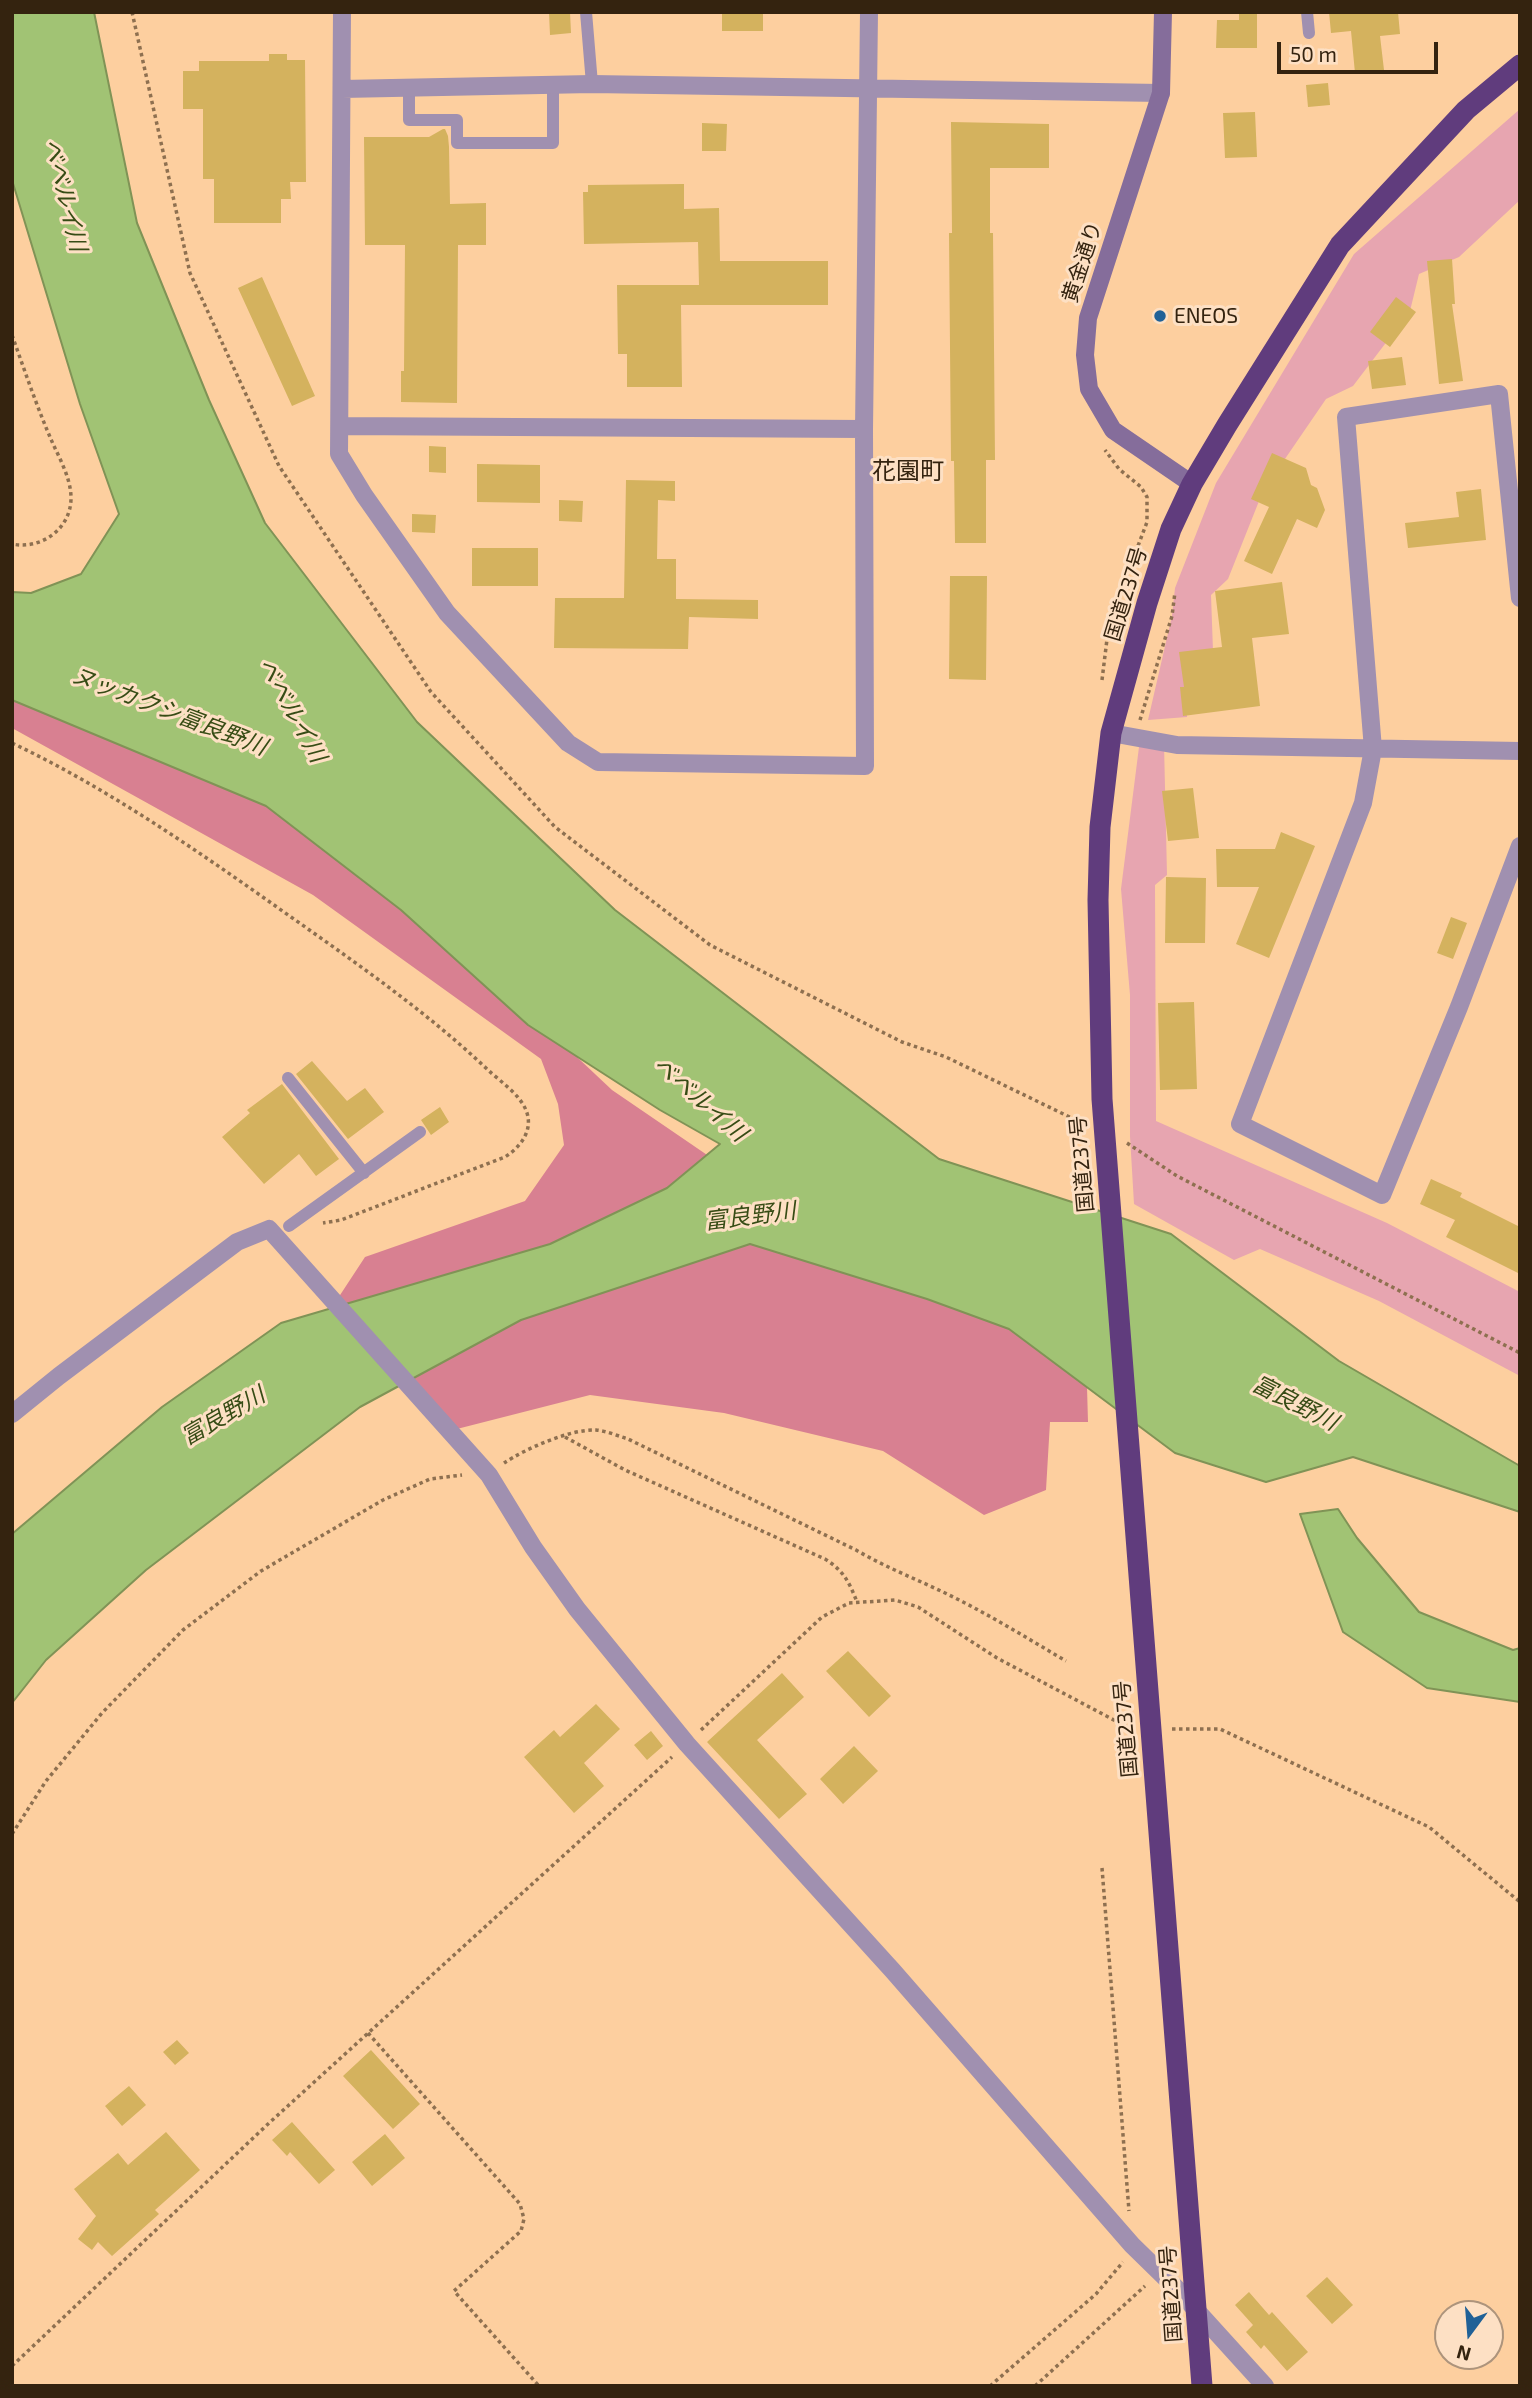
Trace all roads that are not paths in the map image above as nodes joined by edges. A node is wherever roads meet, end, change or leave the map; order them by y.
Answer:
1 (342, 12) edge
2 (586, 12) edge
3 (869, 12) edge
4 (1163, 12) edge
5 (1307, 12) edge
6 (1310, 33) dead end
7 (1520, 65) edge
8 (592, 84) junction
9 (553, 85) junction
10 (867, 87) junction
11 (409, 88) junction
12 (342, 89) junction
13 (1161, 93) junction
14 (341, 426) junction
15 (864, 429) junction
16 (1192, 484) junction
17 (1520, 598) edge
18 (1111, 733) junction
19 (1373, 749) junction
20 (1520, 751) edge
21 (1520, 846) edge
22 (288, 1078) dead end
23 (420, 1132) dead end
24 (364, 1173) junction
25 (289, 1226) road end
26 (12, 1414) edge
27 (1197, 2313) junction
28 (1202, 2386) edge
29 (1265, 2386) edge

1 - 12 street
2 - 8 lane
3 - 10 street
4 - 13 street, 黄金通り
5 - 6 lane
7 - 16 highway, 国道237号
8 - 9 street
8 - 10 street
9 - 11 street
9 - 11 lane
10 - 13 street
10 - 15 street
11 - 12 street
12 - 14 street
13 - 16 street, 黄金通り
14 - 15 street
14 - 15 street
16 - 18 highway, 国道237号
17 - 19 street
18 - 19 street
18 - 27 highway, 国道237号
19 - 20 street
19 - 21 street
22 - 24 lane
23 - 24 lane
24 - 25 lane
26 - 27 street
27 - 28 highway, 国道237号
27 - 29 street

